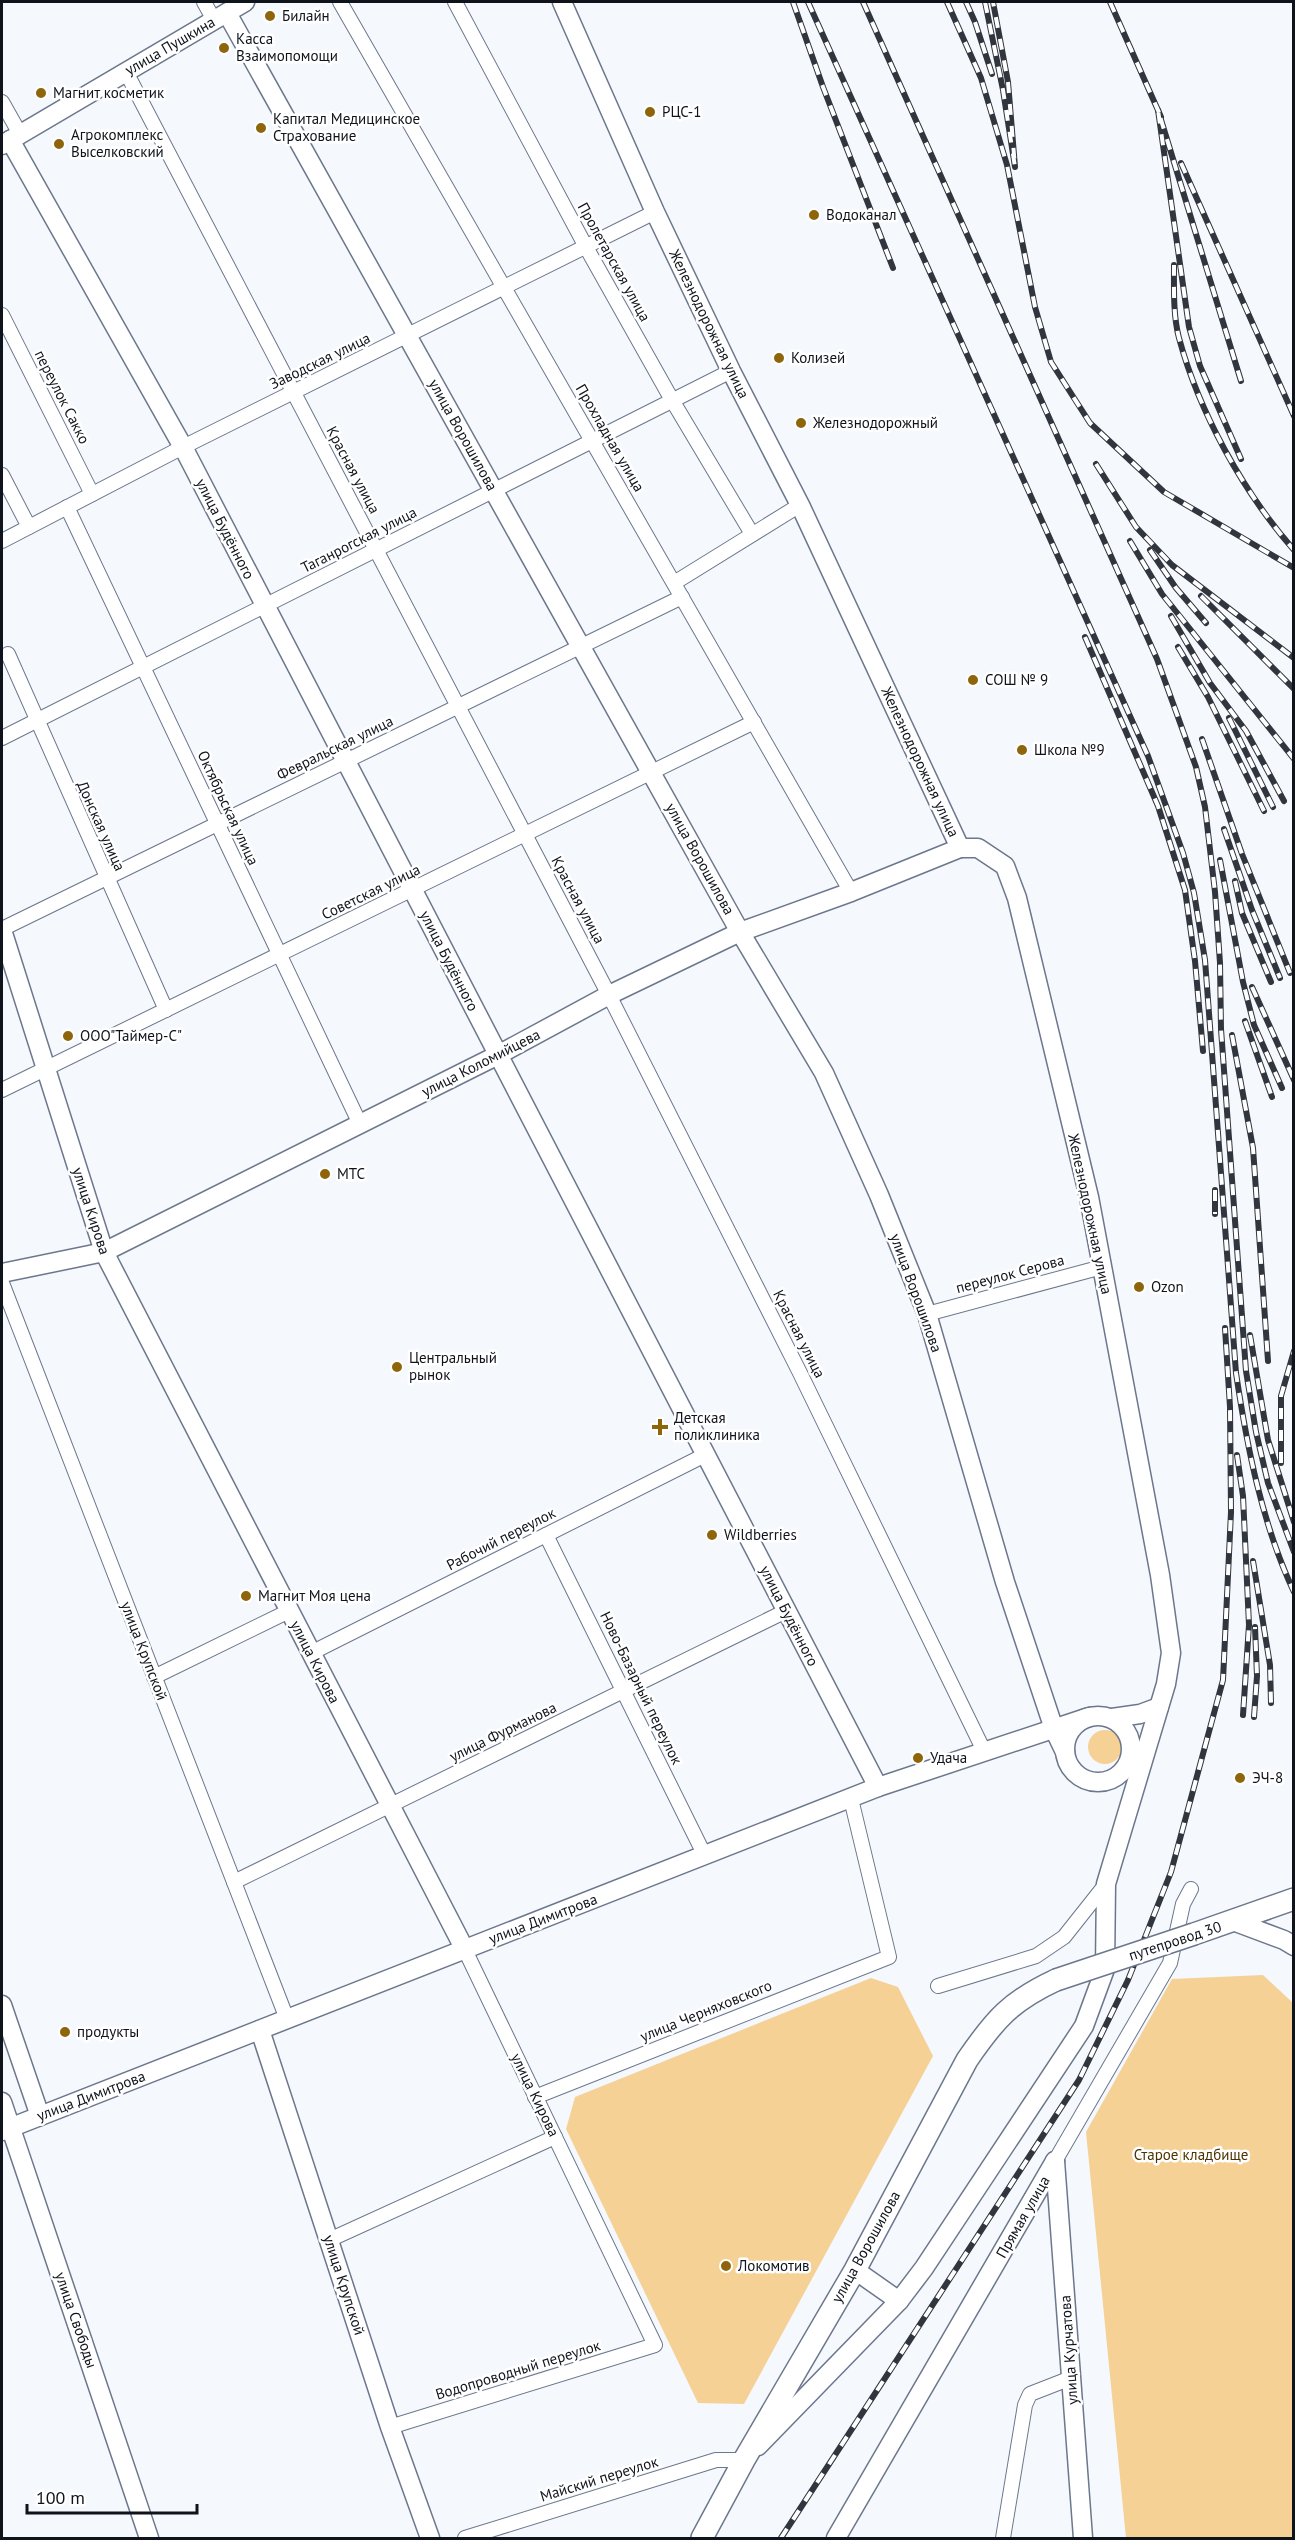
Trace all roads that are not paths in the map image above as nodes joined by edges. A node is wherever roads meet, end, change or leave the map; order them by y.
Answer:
1 (204, 2) edge
2 (340, 2) edge
3 (455, 2) edge
4 (562, 2) edge
5 (230, 9) edge
6 (126, 72) junction
7 (2, 102) edge
8 (11, 140) edge
9 (655, 212) junction
10 (586, 247) junction
11 (504, 287) junction
12 (2, 315) edge
13 (408, 336) junction
14 (731, 371) junction
15 (294, 393) junction
16 (672, 400) junction
17 (592, 441) junction
18 (183, 447) junction
19 (2, 475) edge
20 (494, 490) junction
21 (92, 494) junction
22 (800, 505) junction
23 (67, 507) junction
24 (29, 527) junction
25 (752, 534) junction
26 (2, 541) edge
27 (376, 550) junction
28 (674, 583) junction
29 (682, 597) junction
30 (265, 606) junction
31 (582, 646) junction
32 (8, 654) dead end
33 (143, 667) junction
34 (458, 706) junction
35 (36, 720) junction
36 (754, 722) junction
37 (2, 738) edge
38 (346, 761) junction
39 (652, 773) junction
40 (217, 824) junction
41 (525, 835) junction
42 (960, 848) junction
43 (106, 878) junction
44 (412, 890) junction
45 (851, 892) junction
46 (2, 929) edge
47 (740, 932) junction
48 (280, 955) junction
49 (609, 995) junction
50 (166, 1010) junction
51 (498, 1055) junction
52 (46, 1069) junction
53 (2, 1090) edge
54 (360, 1124) junction
55 (104, 1252) junction
56 (1102, 1267) junction
57 (2, 1273) edge
58 (2, 1283) edge
59 (5, 1307) edge
60 (927, 1314) junction
61 (705, 1455) junction
62 (546, 1535) junction
63 (289, 1611) junction
64 (786, 1611) junction
65 (311, 1653) junction
66 (154, 1677) junction
67 (624, 1691) junction
68 (1159, 1707) junction
69 (1089, 1717) junction
70 (1112, 1718) junction
71 (1054, 1729) junction
72 (1131, 1751) junction
73 (1065, 1752) junction
74 (985, 1753) junction
75 (878, 1787) junction
76 (1134, 1790) junction
77 (851, 1799) junction
78 (390, 1805) junction
79 (705, 1856) junction
80 (234, 1882) junction
81 (1106, 1884) junction
82 (1191, 1889) dead end
83 (1293, 1899) edge
84 (1233, 1922) junction
85 (1293, 1946) edge
86 (465, 1950) junction
87 (1056, 1980) joint
88 (938, 1986) dead end
89 (2, 2005) edge
90 (287, 2019) junction
91 (260, 2030) junction
92 (535, 2097) junction
93 (2, 2103) edge
94 (40, 2115) junction
95 (6, 2129) edge
96 (555, 2137) junction
97 (1055, 2161) junction
98 (329, 2240) junction
99 (855, 2270) junction
100 (899, 2301) junction
101 (655, 2345) joint
102 (1071, 2378) junction
103 (390, 2427) junction
104 (744, 2460) junction
105 (149, 2538) edge
106 (430, 2538) edge
107 (465, 2538) edge
108 (702, 2538) edge
109 (836, 2538) edge
110 (1003, 2538) edge
111 (1083, 2538) edge

1 - 5 street, улица Ворошилова
2 - 11 street, Прохладная улица
3 - 10 street, Пролетарская улица
4 - 9 street, Железнодорожная улица
5 - 6 street, улица Пушкина
5 - 13 street, улица Ворошилова
6 - 8 street, улица Пушкина
6 - 15 street, Красная улица
7 - 8 street, улица Будённого
8 - 18 street, улица Будённого
9 - 10 street, Заводская улица
9 - 14 street, Железнодорожная улица
10 - 11 street, Заводская улица
10 - 16 street, Пролетарская улица
11 - 13 street, Заводская улица
11 - 17 street, Прохладная улица
12 - 21 street, переулок Сакко
13 - 15 street, Заводская улица
13 - 20 street, улица Ворошилова
14 - 16 street, Таганрогская улица
14 - 22 street, Железнодорожная улица
15 - 18 street, Заводская улица
15 - 27 street, Красная улица
16 - 17 street, Таганрогская улица
16 - 25 street, Пролетарская улица
17 - 20 street, Таганрогская улица
17 - 28 street, Прохладная улица
18 - 21 street, Заводская улица
18 - 30 street, улица Будённого
19 - 24 street
20 - 27 street, Таганрогская улица
20 - 31 street, улица Ворошилова
21 - 23 street, Заводская улица
22 - 25 street
22 - 42 street, Железнодорожная улица
23 - 24 street, Заводская улица
23 - 33 street, Октябрьская улица
24 - 26 street, Заводская улица
25 - 28 street
27 - 30 street, Таганрогская улица
27 - 34 street, Красная улица
28 - 29 street, Прохладная улица
29 - 31 street, Февральская улица
29 - 36 street, Прохладная улица
30 - 33 street, Таганрогская улица
30 - 38 street, улица Будённого
31 - 34 street, Февральская улица
31 - 39 street, улица Ворошилова
32 - 35 street, Донская улица
33 - 35 street, Таганрогская улица
33 - 40 street, Октябрьская улица
34 - 38 street, Февральская улица
34 - 41 street, Красная улица
35 - 37 street, Таганрогская улица
35 - 43 street, Донская улица
36 - 39 street, Советская улица
36 - 45 street, Прохладная улица
38 - 40 street, Февральская улица
38 - 44 street, улица Будённого
39 - 41 street, Советская улица
39 - 47 street, улица Ворошилова
40 - 43 street, Февральская улица
40 - 48 street, Октябрьская улица
41 - 44 street, Советская улица
41 - 49 street, Красная улица
42 - 45 street, улица Коломийцева
42 - 56 street, Железнодорожная улица
43 - 46 street, Февральская улица
43 - 50 street, Донская улица
44 - 48 street, Советская улица
44 - 51 street, улица Будённого
45 - 47 street, улица Коломийцева
46 - 52 street, улица Кирова
47 - 49 street, улица Коломийцева
47 - 60 street, улица Ворошилова
48 - 50 street, Советская улица
48 - 54 street, Октябрьская улица
49 - 51 street, улица Коломийцева
49 - 74 street, Красная улица
50 - 52 street, Советская улица
51 - 54 street, улица Коломийцева
51 - 61 street, улица Будённого
52 - 53 street, Советская улица
52 - 55 street, улица Кирова
54 - 55 street, улица Коломийцева
55 - 57 street, улица Коломийцева
55 - 63 street, улица Кирова
56 - 60 street, переулок Серова
56 - 68 street, Железнодорожная улица
58 - 59 street, улица Крупской
59 - 66 street, улица Крупской
60 - 71 street, улица Ворошилова
61 - 62 street, Рабочий переулок
61 - 64 street, улица Будённого
62 - 65 street, Рабочий переулок
62 - 67 street, Ново-Базарный переулок
63 - 65 street, улица Кирова
63 - 66 street
64 - 67 street, улица Фурманова
64 - 75 street, улица Будённого
65 - 78 street, улица Кирова
66 - 80 street, улица Крупской
67 - 78 street, улица Фурманова
67 - 79 street, Ново-Базарный переулок
68 - 70 street
68 - 72 street
68 - 76 street, Железнодорожная улица
69 - 70 street
69 - 71 street, улица Димитрова
69 - 73 street
70 - 72 street
71 - 73 street, улица Ворошилова
71 - 74 street, улица Димитрова
72 - 73 street
72 - 76 street
74 - 75 street, улица Димитрова
75 - 77 street, улица Димитрова
76 - 81 street, Железнодорожная улица
77 - 79 street, улица Димитрова
77 - 92 street, улица Черняховского
78 - 80 street, улица Фурманова
78 - 86 street, улица Кирова
79 - 86 street, улица Димитрова
80 - 90 street, улица Крупской
81 - 88 street
81 - 100 street, Железнодорожная улица
82 - 97 street, Прямая улица
83 - 84 main road, путепровод 30
84 - 85 street
84 - 87 main road, путепровод 30, bridge
86 - 90 street, улица Димитрова
86 - 92 street, улица Кирова
87 - 99 main road, улица Ворошилова
89 - 94 street
90 - 91 street, улица Димитрова
91 - 94 street, улица Димитрова
91 - 98 street, улица Крупской
92 - 96 street, улица Кирова
93 - 95 street, улица Свободы
94 - 95 street, улица Димитрова
95 - 105 street, улица Свободы
96 - 98 street
96 - 101 street, улица Кирова
97 - 102 street, улица Курчатова
97 - 109 street, Прямая улица
98 - 103 street, улица Крупской
99 - 100 street
99 - 104 main road, улица Ворошилова
100 - 104 street, Железнодорожная улица
101 - 103 street, Водопроводный переулок
102 - 110 street
102 - 111 street, улица Курчатова
103 - 106 street, улица Крупской
104 - 107 street, Майский переулок
104 - 108 main road, улица Ворошилова

